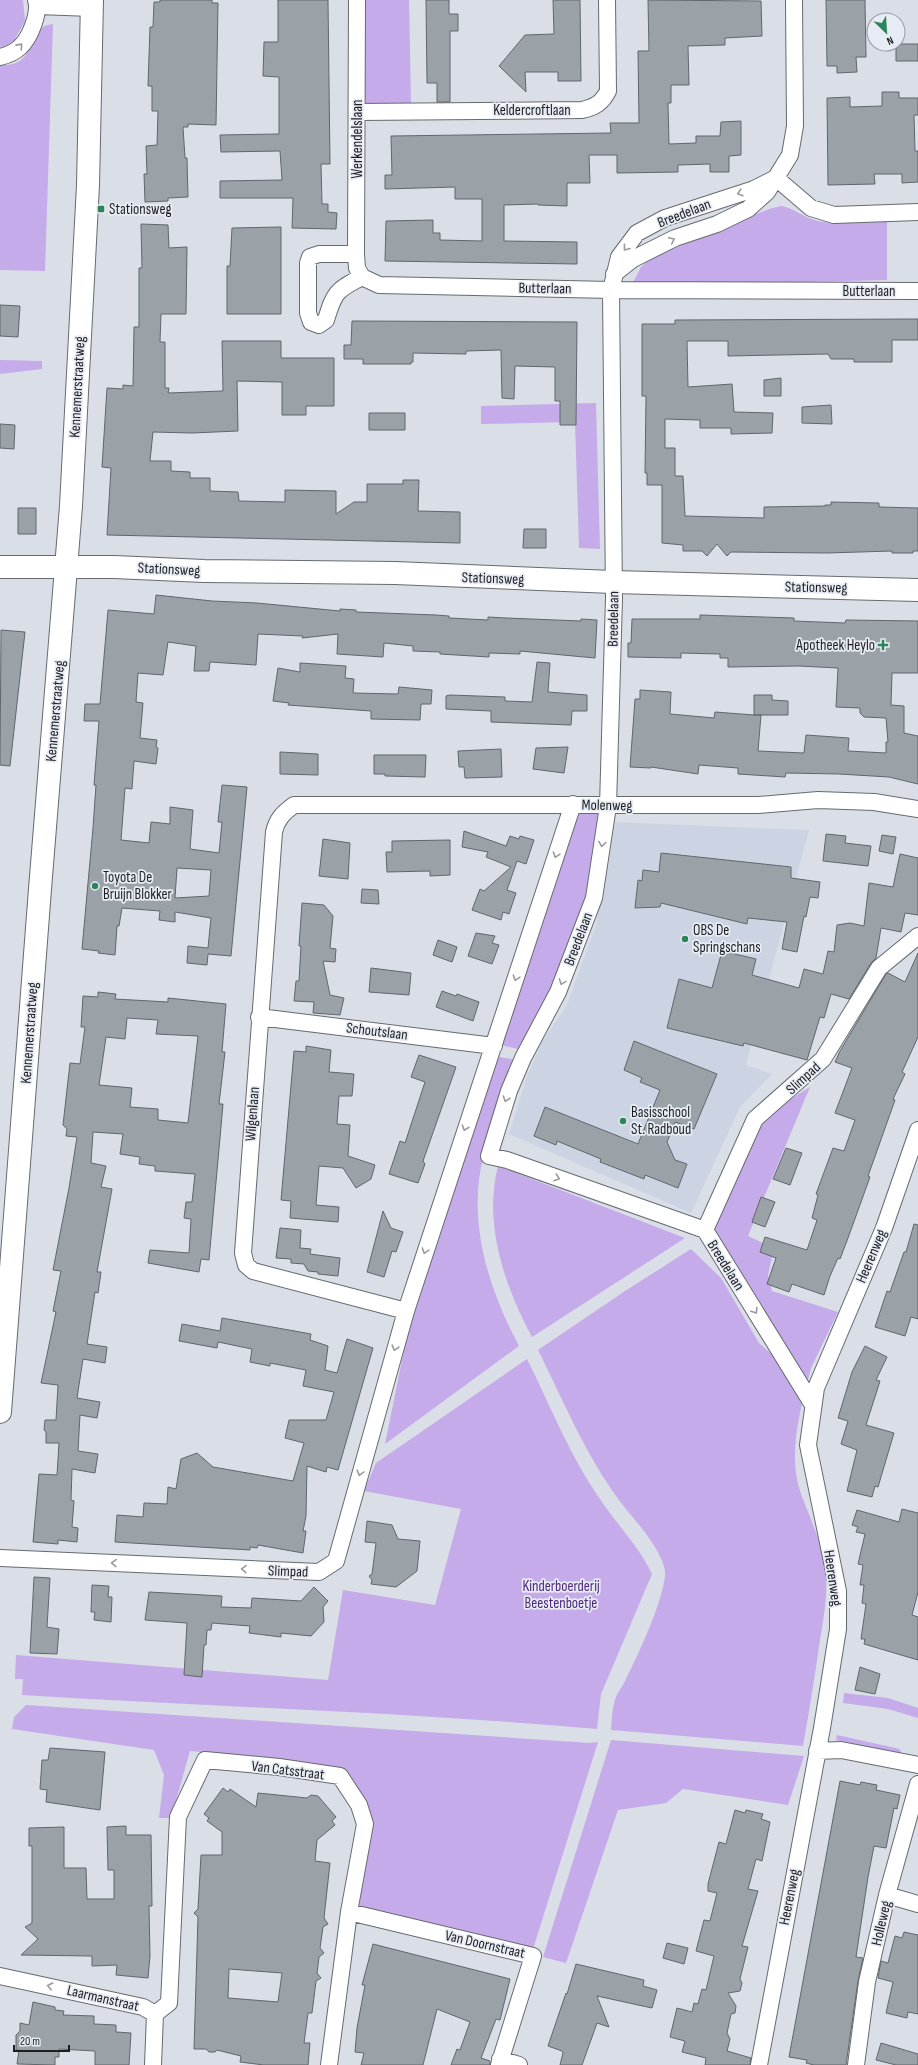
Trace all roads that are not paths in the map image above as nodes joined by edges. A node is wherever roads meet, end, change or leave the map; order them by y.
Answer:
1 (357, 0) edge
2 (607, 0) edge
3 (794, 0) edge
4 (37, 3) edge
5 (92, 4) edge
6 (0, 57) edge
7 (357, 112) junction
8 (776, 178) junction
9 (918, 212) edge
10 (356, 254) junction
11 (614, 274) junction
12 (362, 277) junction
13 (611, 290) junction
14 (918, 291) edge
15 (0, 567) edge
16 (67, 567) junction
17 (613, 582) junction
18 (918, 590) edge
19 (573, 804) junction
20 (294, 805) joint
21 (608, 806) junction
22 (918, 809) edge
23 (918, 936) edge
24 (259, 1018) junction
25 (494, 1046) junction
26 (918, 1130) edge
27 (705, 1230) junction
28 (406, 1311) junction
29 (813, 1405) junction
30 (0, 1412) edge
31 (0, 1558) edge
32 (817, 1751) junction
33 (918, 1765) edge
34 (918, 1784) edge
35 (887, 1895) junction
36 (918, 1904) edge
37 (349, 1912) junction
38 (3, 1976) edge
39 (155, 2014) junction
40 (499, 2062) edge
41 (152, 2065) edge
42 (329, 2065) edge
43 (519, 2065) edge
44 (759, 2065) edge
45 (856, 2065) edge

1 - 7 street, Werkendelslaan
2 - 7 street, Keldercroftlaan
3 - 8 street, Breedelaan
4 - 5 street, Kennemerstraatweg
6 -> 4 street, Kennemerstraatweg
5 - 16 main road, Kennemerstraatweg
7 - 10 street, Werkendelslaan
8 - 9 street
11 -> 8 street, Breedelaan
8 -> 11 street, Breedelaan
10 - 12 street, Werkendelslaan
10 - 12 street
11 - 13 street, Breedelaan
12 - 13 street, Butterlaan
13 - 14 street, Butterlaan
13 - 17 street, Breedelaan
15 - 16 main road, Stationsweg
16 - 17 main road, Stationsweg
16 - 30 main road, Kennemerstraatweg
17 - 18 main road, Stationsweg
17 - 21 street, Breedelaan
19 - 20 street, Molenweg
19 - 21 street, Molenweg
19 -> 25 street
20 - 24 street, Wilgenlaan
21 - 22 street, Molenweg
21 -> 27 street, Breedelaan
23 - 27 street, Slimpad
24 - 25 street, Schoutslaan
24 - 28 street, Wilgenlaan
25 -> 28 street
26 - 29 street, Heerenweg
27 -> 29 street, Breedelaan
28 -> 31 street, Slimpad
29 - 32 street, Heerenweg
32 - 33 street
32 - 44 street, Heerenweg
34 - 35 street, Holleweg
35 - 36 street
35 - 45 street, Holleweg
37 - 39 street, Van Catsstraat
37 - 40 street, Van Doornstraat
37 - 42 street, Van Catsstraat
39 -> 38 street, Laarmanstraat
39 - 41 street, Laarmanstraat
40 - 43 street

